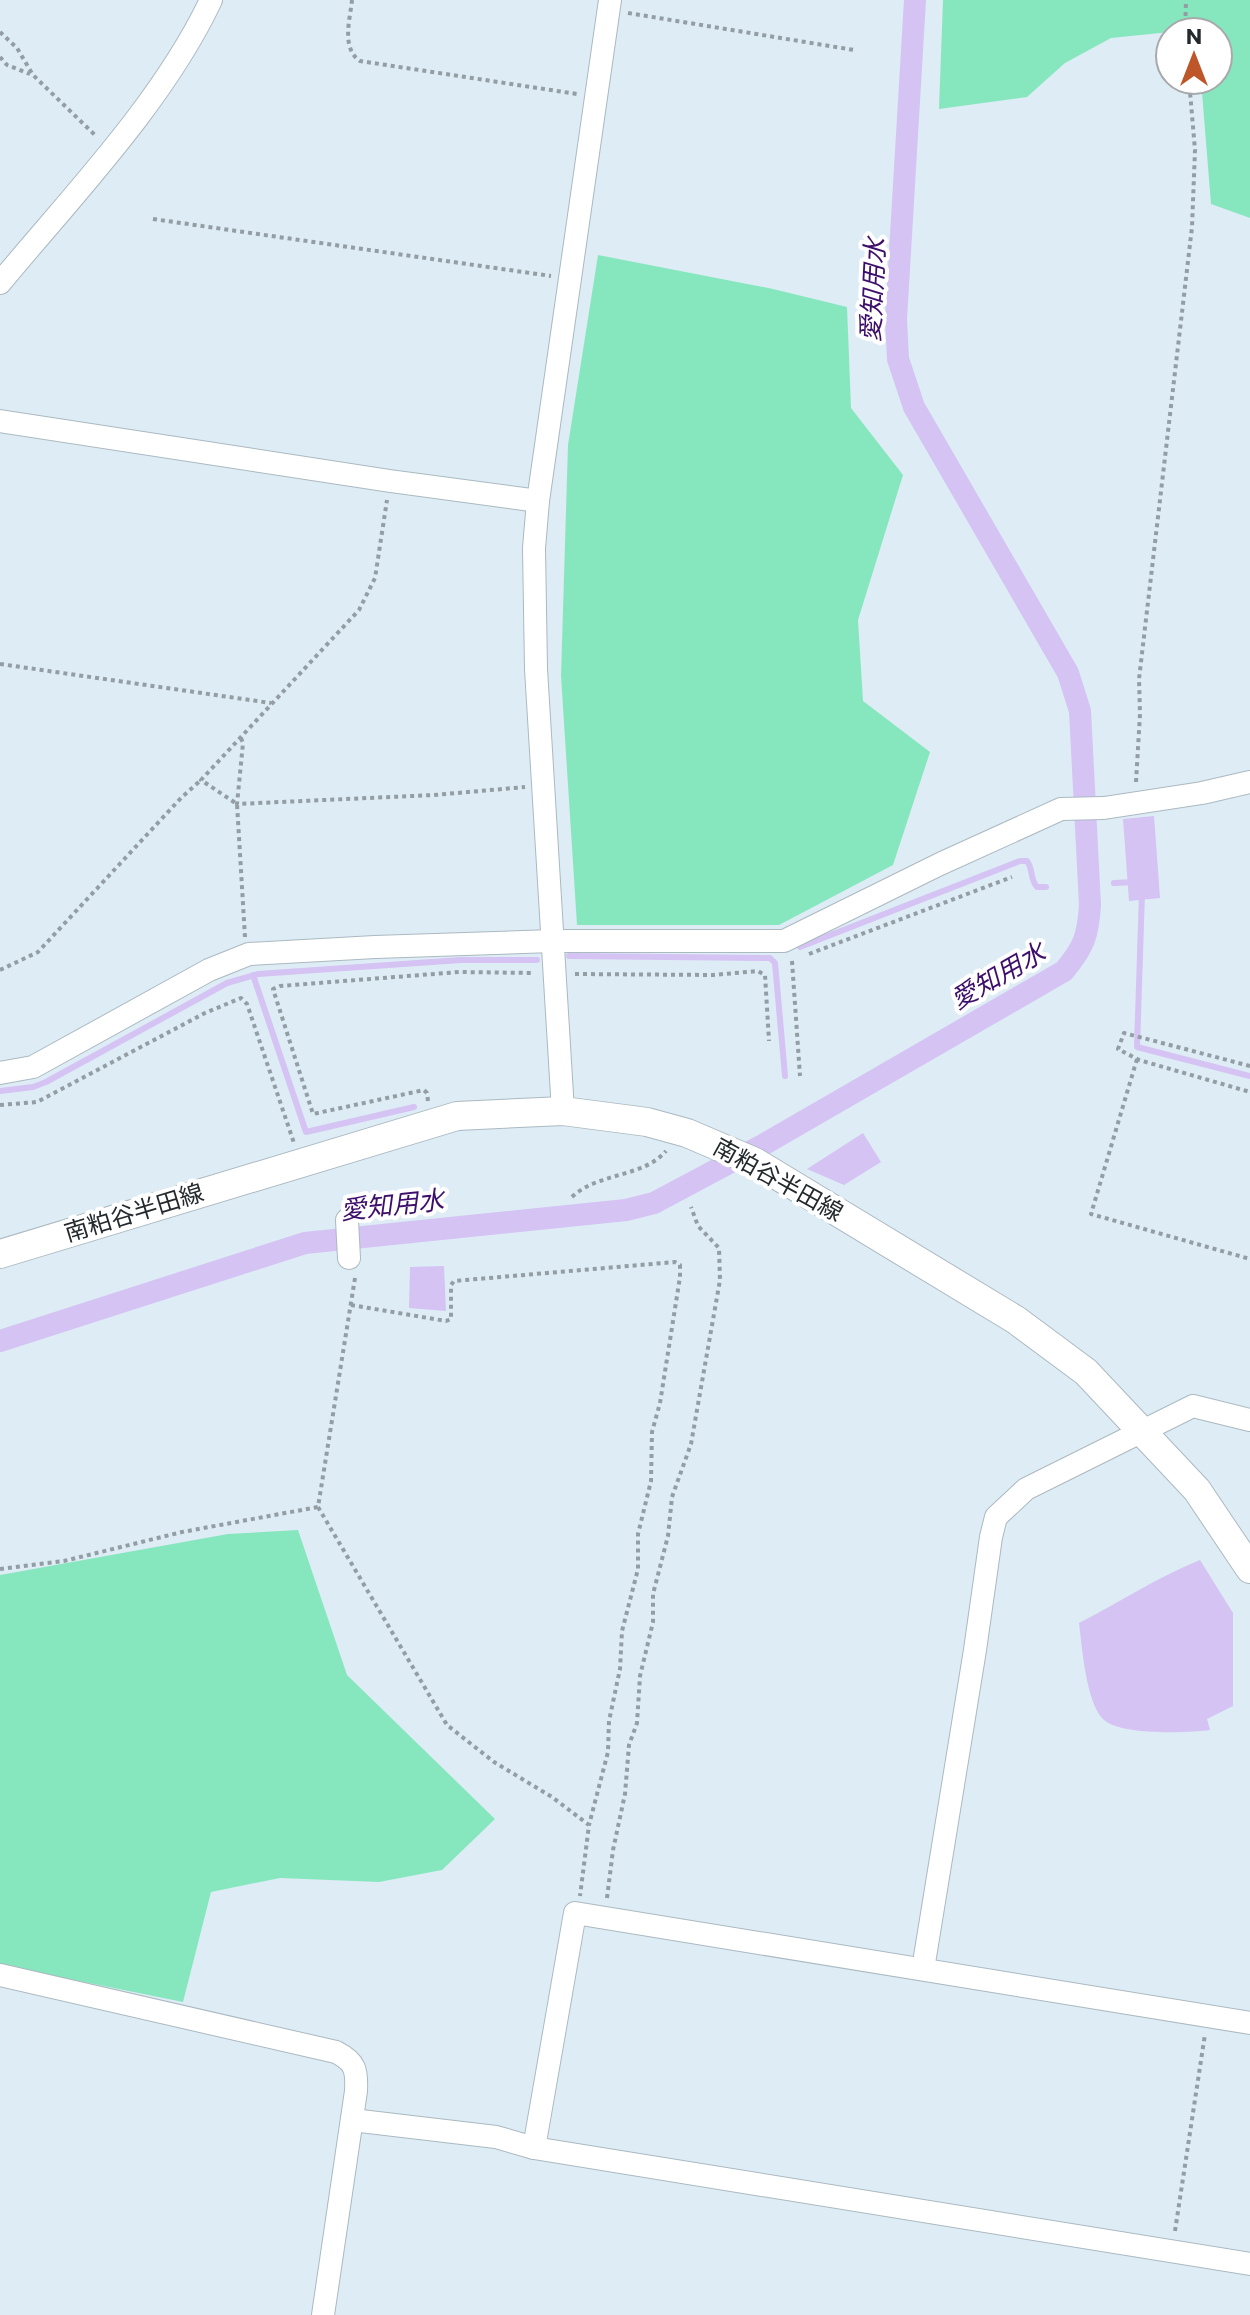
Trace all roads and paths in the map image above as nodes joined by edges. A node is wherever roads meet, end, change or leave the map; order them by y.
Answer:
1 (211, 0) edge
2 (352, 0) edge
3 (610, 5) edge
4 (0, 32) edge
5 (854, 50) dead end
6 (0, 57) edge
7 (33, 75) junction
8 (1190, 96) edge
9 (596, 97) junction
10 (110, 150) junction
11 (153, 219) dead end
12 (570, 279) junction
13 (0, 283) edge
14 (0, 421) edge
15 (390, 481) junction
16 (538, 501) junction
17 (0, 664) edge
18 (272, 703) junction
19 (241, 737) junction
20 (201, 780) junction
21 (1250, 782) edge
22 (543, 785) junction
23 (1139, 802) junction
24 (237, 804) junction
25 (1012, 877) dead end
26 (789, 938) junction
27 (553, 941) junction
28 (247, 955) junction
29 (792, 961) junction
30 (0, 970) edge
31 (555, 974) junction
32 (769, 1041) dead end
33 (1137, 1059) junction
34 (1250, 1066) edge
35 (0, 1073) edge
36 (800, 1076) dead end
37 (1250, 1092) edge
38 (0, 1105) edge
39 (563, 1111) junction
40 (433, 1124) junction
41 (673, 1130) junction
42 (298, 1163) junction
43 (572, 1197) dead end
44 (691, 1207) dead end
45 (347, 1220) dead end
46 (0, 1254) edge
47 (349, 1258) joint
48 (1250, 1259) edge
49 (351, 1305) junction
50 (1250, 1420) edge
51 (1141, 1431) junction
52 (318, 1507) junction
53 (0, 1569) edge
54 (1250, 1569) edge
55 (589, 1825) junction
56 (575, 1913) junction
57 (605, 1917) junction
58 (923, 1969) junction
59 (0, 1975) edge
60 (1207, 2016) junction
61 (1250, 2023) edge
62 (352, 2120) junction
63 (534, 2148) junction
64 (1173, 2252) junction
65 (1250, 2264) edge
66 (323, 2315) edge

1 - 10 street
2 - 9 path
3 - 5 path
3 - 9 street
4 - 7 path
6 - 7 path
7 - 10 path
8 - 23 path
9 - 12 street
10 - 13 street
11 - 12 path
12 - 16 street
14 - 15 street
15 - 16 street
15 - 18 path
16 - 22 street
17 - 18 path
18 - 19 path
19 - 20 path
19 - 24 path
20 - 24 path
20 - 30 path
21 - 23 street
22 - 24 path
22 - 27 street
23 - 26 street
24 - 28 path
25 - 29 path
26 - 27 street
26 - 29 path
27 - 28 street
27 - 31 street
28 - 35 street
29 - 36 path
31 - 32 path
31 - 39 street
31 - 40 path
33 - 34 path
33 - 37 path
33 - 48 path
38 - 42 path
39 - 40 main road, 南粕谷半田線
39 - 41 main road, 南粕谷半田線
40 - 42 main road, 南粕谷半田線
41 - 43 path
41 - 51 main road, 南粕谷半田線
42 - 46 main road, 南粕谷半田線
44 - 57 path
45 - 47 street
47 - 49 path
49 - 52 path
49 - 55 path
50 - 51 street
51 - 54 main road, 南粕谷半田線
51 - 58 street
52 - 53 path
52 - 55 path
55 - 56 path
56 - 57 street
56 - 63 street
57 - 58 street
58 - 60 street
59 - 62 street
60 - 61 street
60 - 64 path
62 - 63 street
62 - 66 street
63 - 64 street
64 - 65 street

